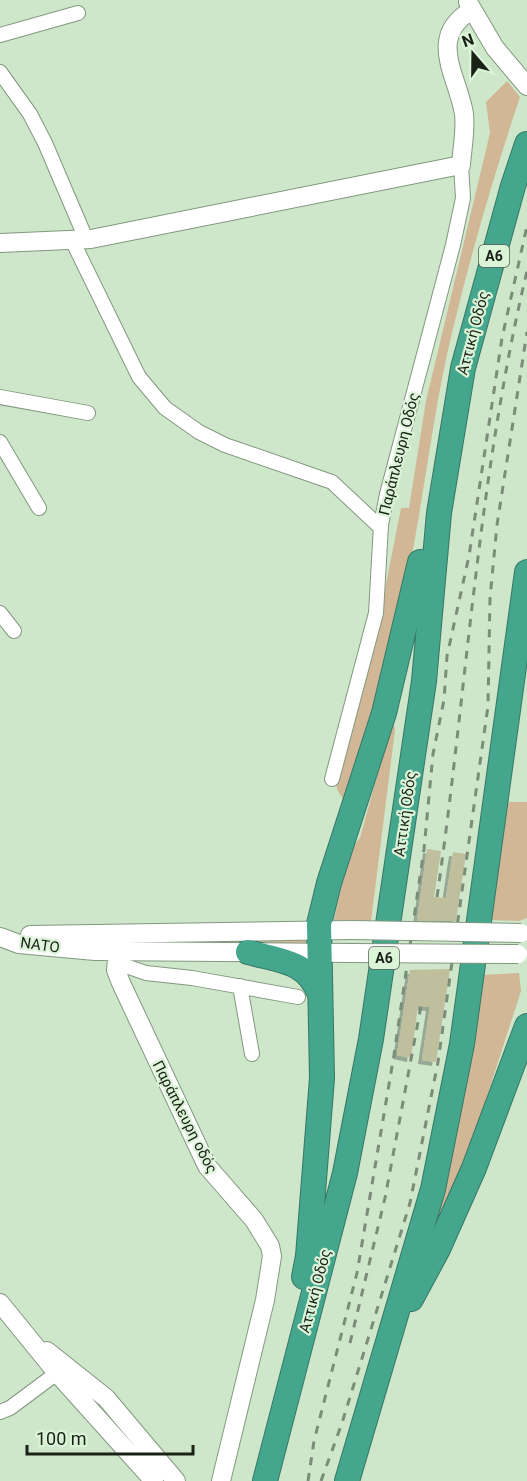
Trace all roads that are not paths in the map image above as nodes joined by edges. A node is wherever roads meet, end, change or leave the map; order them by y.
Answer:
1 (78, 12) dead end
2 (473, 12) edge
3 (0, 35) edge
4 (0, 72) edge
5 (527, 86) edge
6 (527, 144) edge
7 (461, 165) junction
8 (79, 240) junction
9 (0, 243) edge
10 (0, 397) edge
11 (88, 413) dead end
12 (0, 442) edge
13 (39, 508) dead end
14 (439, 513) junction
15 (381, 528) junction
16 (527, 572) edge
17 (0, 613) edge
18 (14, 631) dead end
19 (332, 778) dead end
20 (524, 933) edge
21 (2, 938) edge
22 (319, 941) junction
23 (248, 952) junction
24 (522, 954) edge
25 (117, 957) junction
26 (240, 986) junction
27 (309, 996) junction
28 (527, 1026) edge
29 (252, 1054) dead end
30 (0, 1303) edge
31 (397, 1314) junction
32 (30, 1338) junction
33 (57, 1373) junction
34 (287, 1395) junction
35 (0, 1412) edge
36 (142, 1481) edge
37 (154, 1481) edge
38 (176, 1481) edge
39 (221, 1481) edge
40 (265, 1481) edge
41 (347, 1481) edge

1 - 3 street
2 - 5 main road
2 - 7 main road
4 - 8 street
6 - 14 highway, Αττική Οδός / Α6
7 - 8 main road
7 - 15 street, Παράπλευρη Οδός
8 - 9 main road
8 - 15 street
10 - 11 street
12 - 13 street
14 - 22 highway
14 - 34 highway, Αττική Οδός / Α6
15 - 19 street, Παράπλευρη Οδός
16 - 31 highway
17 - 18 street
20 - 22 main road, ΝΑΤΟ, bridge
21 - 22 main road, ΝΑΤΟ
21 - 25 main road, ΝΑΤΟ
22 - 23 main road, ΝΑΤΟ
22 - 24 main road, ΝΑΤΟ, bridge
22 - 27 highway
23 - 25 main road, ΝΑΤΟ
23 - 27 highway
25 - 26 street
25 - 39 main road, Παράπλευρη οδός
26 - 27 street
26 - 29 street
27 - 34 highway
28 - 31 highway
30 - 32 main road
31 - 41 highway
32 - 33 main road
32 - 38 main road
33 - 35 street
33 - 36 main road
33 - 37 main road
34 - 40 highway, Αττική Οδός / Α6

